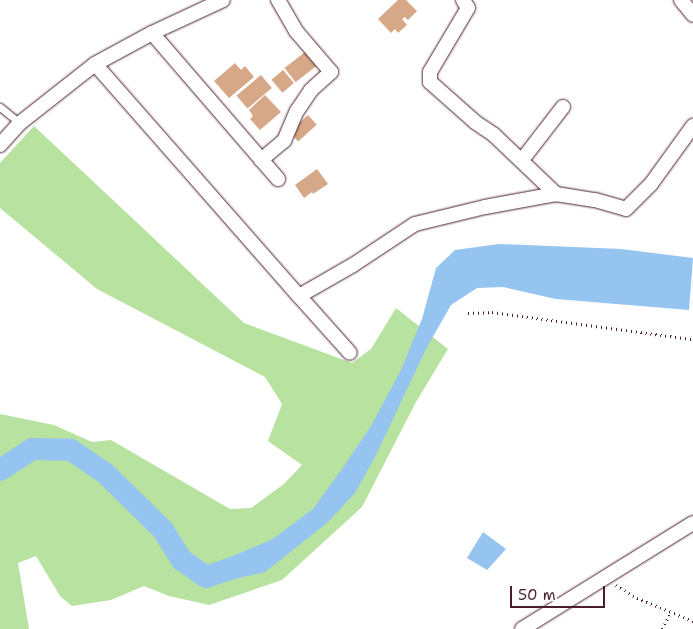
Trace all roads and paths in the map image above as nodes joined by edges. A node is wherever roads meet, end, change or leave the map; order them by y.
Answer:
1 (223, 0) edge
2 (278, 0) edge
3 (463, 0) edge
4 (682, 0) edge
5 (693, 15) edge
6 (152, 33) junction
7 (95, 64) junction
8 (0, 107) edge
9 (562, 107) dead end
10 (20, 123) junction
11 (693, 126) edge
12 (0, 146) edge
13 (261, 160) junction
14 (522, 160) junction
15 (278, 179) dead end
16 (556, 194) junction
17 (300, 296) junction
18 (468, 313) dead end
19 (693, 339) edge
20 (350, 353) dead end
21 (693, 523) edge
22 (608, 575) junction
23 (670, 613) junction
24 (693, 621) edge
25 (522, 629) edge
26 (662, 629) edge

1 - 6 street
2 - 13 street
3 - 14 street
4 - 5 street
6 - 7 street
6 - 13 street
7 - 10 street
7 - 17 street
8 - 10 lane
9 - 14 street
10 - 12 street
11 - 16 street
13 - 15 street
14 - 16 street
16 - 17 street
17 - 20 street
18 - 19 path
21 - 22 street
22 - 23 path
22 - 25 street
23 - 24 path
23 - 26 path

